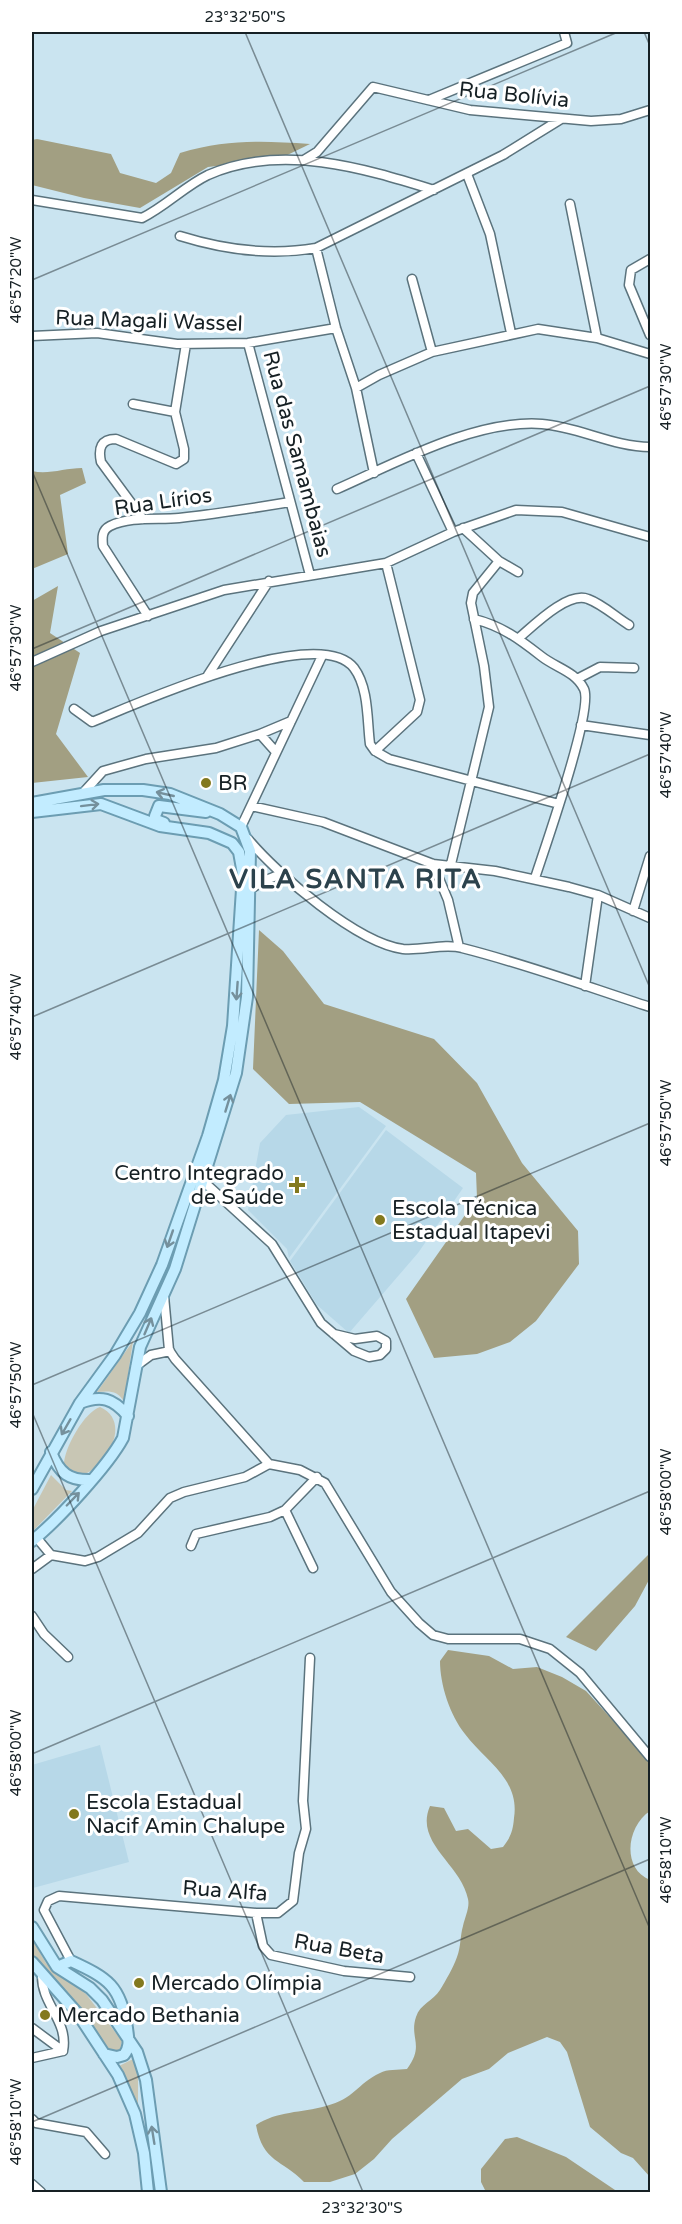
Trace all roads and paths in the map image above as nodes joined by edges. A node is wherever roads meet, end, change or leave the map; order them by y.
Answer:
1 (564, 32) edge
2 (429, 101) junction
3 (651, 110) edge
4 (561, 118) junction
5 (304, 160) junction
6 (467, 174) junction
7 (434, 190) junction
8 (32, 200) edge
9 (570, 204) dead end
10 (180, 236) dead end
11 (316, 248) junction
12 (651, 259) edge
13 (412, 279) dead end
14 (336, 328) junction
15 (511, 333) junction
16 (651, 335) edge
17 (32, 336) edge
18 (597, 338) junction
19 (248, 343) junction
20 (186, 344) junction
21 (432, 352) junction
22 (651, 354) edge
23 (356, 388) junction
24 (133, 404) dead end
25 (175, 412) junction
26 (651, 447) edge
27 (416, 453) junction
28 (374, 473) junction
29 (337, 489) dead end
30 (290, 502) junction
31 (143, 519) junction
32 (463, 528) junction
33 (453, 531) junction
34 (651, 537) edge
35 (499, 561) junction
36 (386, 563) junction
37 (518, 572) dead end
38 (310, 575) junction
39 (268, 581) junction
40 (148, 616) junction
41 (474, 620) junction
42 (628, 625) dead end
43 (520, 638) junction
44 (322, 656) junction
45 (32, 662) edge
46 (634, 668) dead end
47 (208, 675) junction
48 (578, 679) junction
49 (74, 709) dead end
50 (291, 721) junction
51 (581, 725) junction
52 (260, 734) junction
53 (651, 735) edge
54 (375, 751) junction
55 (276, 752) junction
56 (470, 781) junction
57 (82, 794) junction
58 (32, 803) edge
59 (559, 804) junction
60 (251, 806) junction
61 (32, 812) edge
62 (212, 812) junction
63 (189, 831) junction
64 (243, 831) junction
65 (651, 856) edge
66 (433, 864) junction
67 (451, 864) junction
68 (282, 874) junction
69 (535, 878) junction
70 (251, 889) junction
71 (598, 895) junction
72 (633, 911) junction
73 (651, 918) edge
74 (459, 947) junction
75 (585, 986) junction
76 (651, 1007) edge
77 (202, 1181) junction
78 (164, 1296) junction
79 (334, 1334) junction
80 (170, 1351) junction
81 (136, 1366) junction
82 (80, 1403) junction
83 (128, 1416) junction
84 (51, 1452) junction
85 (268, 1464) junction
86 (316, 1477) junction
87 (92, 1479) junction
88 (32, 1489) edge
89 (285, 1510) junction
90 (34, 1539) edge
91 (191, 1546) dead end
92 (51, 1555) junction
93 (313, 1568) dead end
94 (32, 1569) edge
95 (32, 1616) edge
96 (68, 1657) dead end
97 (310, 1658) dead end
98 (651, 1757) edge
99 (256, 1913) junction
100 (32, 1927) edge
101 (71, 1961) junction
102 (32, 1962) edge
103 (57, 1967) junction
104 (42, 1975) junction
105 (410, 1977) dead end
106 (76, 1979) junction
107 (103, 1979) junction
108 (32, 2028) edge
109 (129, 2041) junction
110 (63, 2050) junction
111 (104, 2054) junction
112 (32, 2058) edge
113 (33, 2123) edge
114 (105, 2154) dead end
115 (32, 2184) edge
116 (41, 2193) edge
117 (148, 2193) edge
118 (161, 2193) edge

1 - 2 street
2 - 4 street, Rua Bolívia
2 - 5 street, Rua Bolívia
3 - 4 street, Rua Bolívia
4 - 6 street
5 - 7 street
5 - 8 street
6 - 7 street
6 - 15 street
7 - 11 street
9 - 18 street
10 - 11 street
11 - 14 street
12 - 16 street
13 - 21 street
14 - 19 street, Rua Magali Wassel
14 - 23 street
15 - 18 street
15 - 21 street
17 - 20 street, Rua Magali Wassel
18 - 22 street
19 - 20 street, Rua Magali Wassel
19 - 30 street, Rua das Samambaias
20 - 25 street
21 - 23 street
23 - 28 street
24 - 25 street
25 - 31 street
26 - 27 street
27 - 28 street
27 - 33 street
28 - 29 street
30 - 31 street, Rua Lírios
30 - 38 street, Rua das Samambaias
31 - 40 street, Rua Lírios
32 - 33 street
32 - 34 street
32 - 35 street
33 - 36 street
35 - 37 street
35 - 41 street
36 - 38 street
36 - 54 street
38 - 39 street
39 - 40 street
39 - 47 street
40 - 45 street
41 - 43 street
41 - 56 street
42 - 43 street
43 - 48 street
44 - 47 street
44 - 50 street
44 - 54 street
46 - 48 street
47 - 49 street
48 - 51 street
50 - 52 street
50 - 55 street
51 - 53 street
51 - 59 street
52 - 55 street
52 - 57 street
54 - 56 street
55 - 60 street
56 - 59 street
56 - 67 street
57 - 58 main road
62 -> 57 main road
59 - 69 street
60 - 64 street
60 - 66 street
61 -> 63 main road
62 - 63 main road
62 - 64 main road
63 -> 82 main road
64 - 68 street
64 - 70 main road
65 - 72 street
66 - 67 street
66 - 74 street
67 - 69 street
68 - 70 street
68 - 74 street
69 - 71 street
77 -> 70 main road
71 - 72 street
71 - 75 street
72 - 73 street
74 - 75 street
75 - 76 street
77 - 78 main road
77 - 79 street
78 - 80 street
81 -> 78 main road
79 - 79 street
80 - 81 street
80 - 85 street
81 - 83 main road
82 - 83 main road
82 -> 84 main road
83 - 87 main road
84 - 87 main road
84 - 88 main road
85 - 86 street
85 - 92 street
86 - 89 street
86 - 98 street
90 -> 87 main road
89 - 91 street
89 - 93 street
90 - 92 street
92 - 94 street
95 - 96 street
97 - 99 street, Rua Alfa
99 - 101 street, Rua Alfa
99 - 105 street, Rua Beta
100 - 103 main road
101 - 103 main road
101 - 107 main road
102 - 104 main road
103 - 106 main road
104 - 110 street
104 - 111 main road
106 - 107 main road
106 - 109 main road
107 - 109 main road
108 - 110 street
109 - 111 main road
118 -> 109 main road
110 - 112 street
111 - 117 main road
113 - 114 street
115 - 116 street

